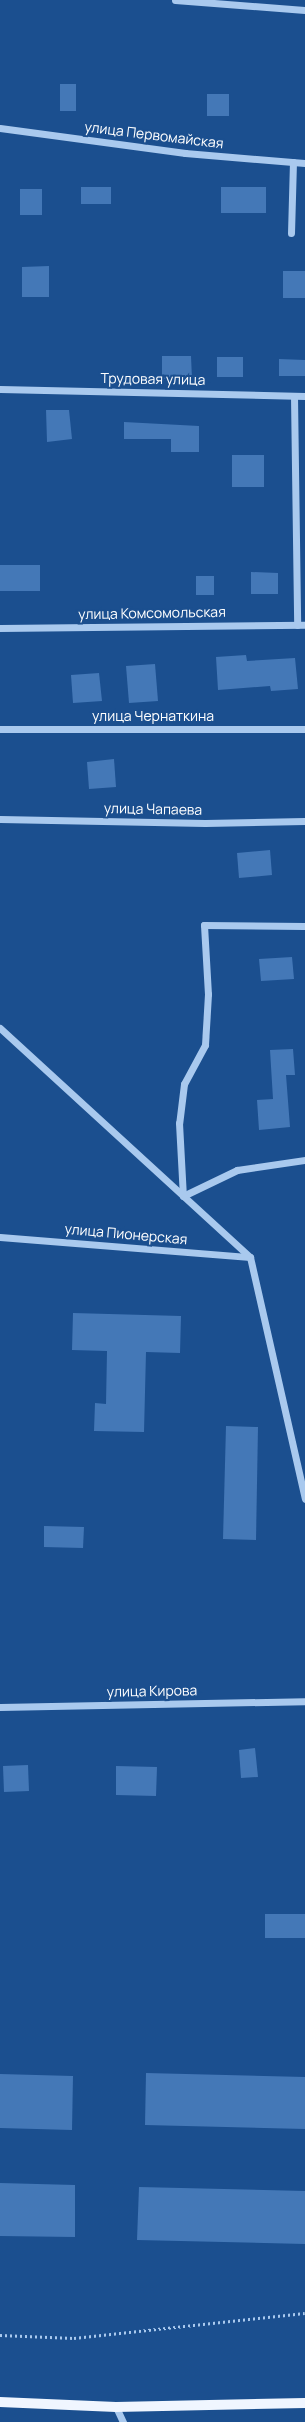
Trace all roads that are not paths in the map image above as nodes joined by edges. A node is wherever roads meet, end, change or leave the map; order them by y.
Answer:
1 (175, 0) edge
2 (305, 10) edge
3 (0, 128) edge
4 (293, 162) junction
5 (305, 163) edge
6 (291, 232) dead end
7 (0, 389) edge
8 (294, 396) junction
9 (305, 396) edge
10 (301, 625) edge
11 (0, 628) edge
12 (0, 729) edge
13 (305, 729) edge
14 (0, 819) edge
15 (305, 821) edge
16 (305, 926) edge
17 (0, 1028) edge
18 (305, 1160) edge
19 (183, 1196) junction
20 (0, 1237) edge
21 (250, 1257) junction
22 (303, 1474) edge
23 (305, 1499) edge
24 (305, 1701) edge
25 (0, 1707) edge
26 (0, 2402) edge
27 (305, 2403) edge
28 (116, 2407) junction
29 (123, 2422) edge

1 - 2 street
3 - 4 street, улица Первомайская
4 - 5 street, улица Первомайская
4 - 6 street
7 - 8 street, Трудовая улица
8 - 9 street, Трудовая улица
8 - 10 street
10 - 11 street, улица Комсомольская
12 - 13 street, улица Чернаткина
14 - 15 street, улица Чапаева
16 - 19 street
17 - 19 street
18 - 19 street
19 - 21 street
20 - 21 street, улица Пионерская
21 - 22 street
22 - 23 street
24 - 25 street, улица Кирова
26 - 28 main road
27 - 28 main road
28 - 29 street

